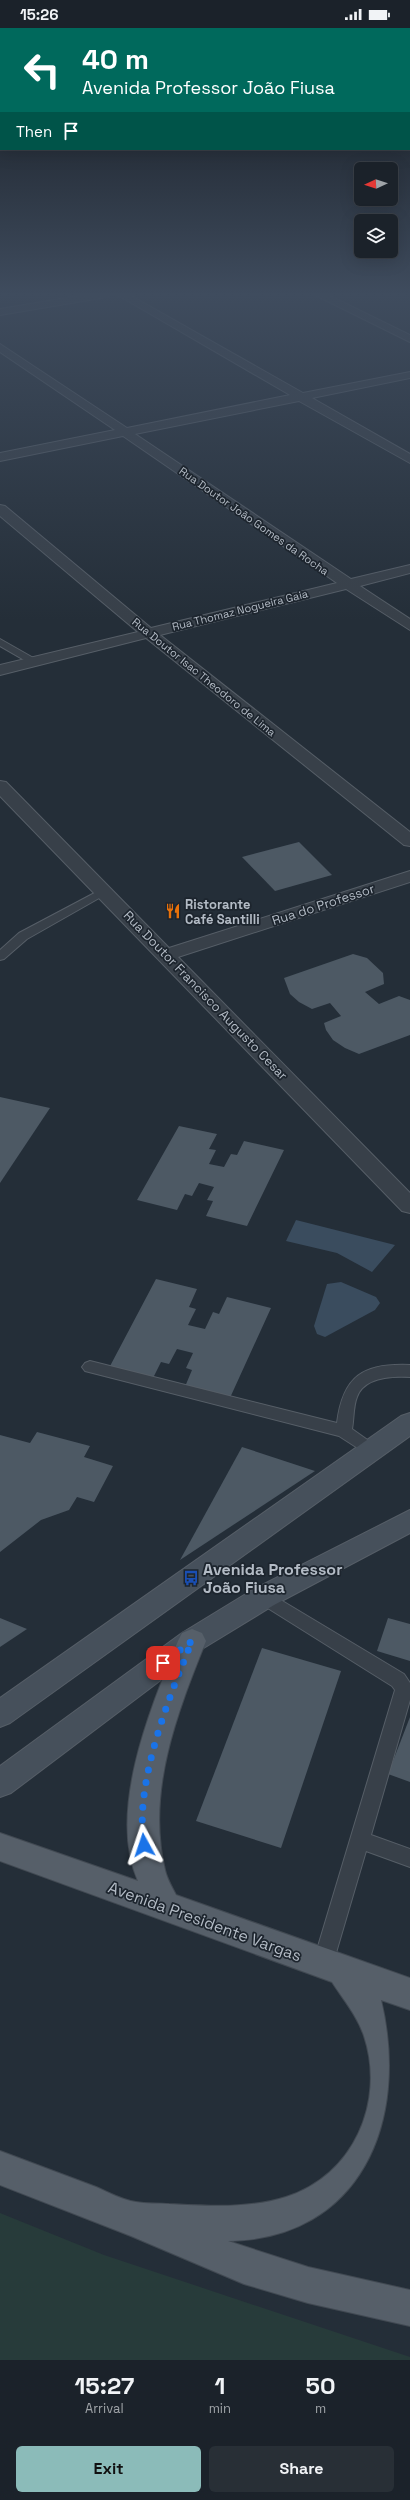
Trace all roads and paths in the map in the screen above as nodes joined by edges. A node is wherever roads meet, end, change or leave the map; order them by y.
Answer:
1 (82, 403) edge
2 (272, 403) edge
3 (311, 403) edge
4 (125, 432) junction
5 (0, 457) edge
6 (410, 459) edge
7 (0, 509) edge
8 (410, 569) edge
9 (347, 584) junction
10 (410, 626) edge
11 (148, 633) junction
12 (0, 642) edge
13 (34, 662) junction
14 (0, 670) edge
15 (0, 786) edge
16 (410, 842) edge
17 (410, 876) edge
18 (104, 891) junction
19 (167, 955) junction
20 (0, 956) edge
21 (410, 1206) edge
22 (90, 1367) dead end
23 (410, 1371) edge
24 (410, 1423) edge
25 (344, 1431) junction
26 (370, 1450) junction
27 (410, 1521) edge
28 (264, 1597) junction
29 (192, 1641) junction
30 (407, 1688) edge
31 (0, 1714) edge
32 (0, 1783) edge
33 (359, 1840) junction
34 (0, 1847) edge
35 (410, 1858) edge
36 (165, 1906) junction
37 (333, 1967) junction
38 (410, 1994) edge
39 (0, 2168) edge
40 (136, 2220) junction
41 (410, 2308) edge

1 - 4 street, Rua Doutor João Gomes da Rocha
2 - 4 street
3 - 6 street
4 - 5 street
4 - 9 street, Rua Doutor João Gomes da Rocha
7 - 11 street, Rua Doutor Isac Theodoro de Lima
8 - 9 street, Rua Thomaz Nogueira Gaia
9 - 10 street, Rua Doutor João Gomes da Rocha
9 - 11 street, Rua Thomaz Nogueira Gaia
11 - 13 street, Rua Thomaz Nogueira Gaia
11 - 16 street, Rua Doutor Isac Theodoro de Lima
12 - 13 lane
13 - 14 street, Rua Thomaz Nogueira Gaia
15 - 18 street, Rua Doutor Francisco Augusto Cesar
17 - 19 street, Rua do Professor
18 - 19 street, Rua Doutor Francisco Augusto Cesar
18 - 20 lane
19 - 21 street, Rua Doutor Francisco Augusto Cesar
22 - 25 lane
23 - 25 lane
24 - 26 main road
25 - 26 lane
26 - 31 main road
27 - 28 main road
28 - 29 main road
28 - 30 lane
29 - 32 main road
29 - 36 main road
30 - 33 lane
33 - 35 lane
33 - 37 lane
34 - 36 main road, Avenida Presidente Vargas
36 - 37 main road, Avenida Presidente Vargas
37 - 38 main road, Avenida Presidente Vargas
37 - 40 main road
39 - 40 main road
40 - 41 main road

